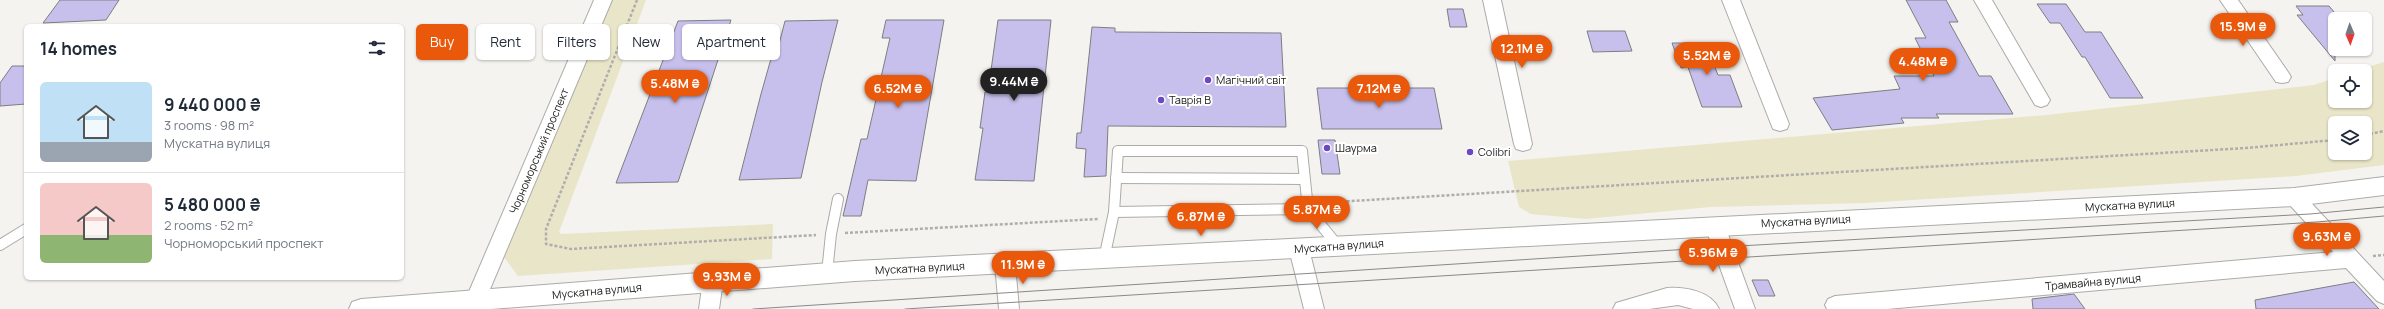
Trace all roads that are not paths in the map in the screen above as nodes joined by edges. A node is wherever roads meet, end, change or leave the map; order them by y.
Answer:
1 (602, 0) edge
2 (1492, 0) edge
3 (1731, 0) edge
4 (1983, 0) edge
5 (2229, 0) edge
6 (2282, 77) dead end
7 (2041, 100) dead end
8 (1780, 124) dead end
9 (1523, 144) dead end
10 (1116, 178) junction
11 (1304, 178) junction
12 (2384, 186) edge
13 (2294, 197) junction
14 (838, 199) dead end
15 (1308, 209) junction
16 (1113, 215) junction
17 (1715, 226) junction
18 (24, 230) edge
19 (0, 245) edge
20 (1338, 246) junction
21 (1299, 249) junction
22 (1104, 259) junction
23 (2351, 259) junction
24 (1005, 264) junction
25 (828, 273) junction
26 (713, 282) junction
27 (2384, 295) edge
28 (475, 301) junction
29 (522, 303) edge
30 (1835, 305) dead end
31 (361, 309) edge
32 (709, 309) edge
33 (1009, 309) edge
34 (1314, 309) edge
35 (1623, 309) edge
36 (1709, 309) edge
37 (1745, 309) edge

1 - 28 street, Чорноморський проспект
2 - 9 street
3 - 8 street
4 - 7 street
5 - 6 street
10 - 11 lane
10 - 11 lane
10 - 16 lane
11 - 15 lane
12 - 13 street, Мускатна вулиця
13 - 17 street, Мускатна вулиця
13 - 23 street
14 - 25 lane
15 - 16 lane
15 - 20 lane
16 - 22 lane
17 - 20 street, Мускатна вулиця
17 - 37 street
18 - 19 lane
20 - 21 street, Мускатна вулиця
21 - 22 street, Мускатна вулиця
21 - 34 street
22 - 24 street, Мускатна вулиця
23 - 27 street
23 - 30 street, Трамвайна вулиця
24 - 25 street, Мускатна вулиця
24 - 33 street
25 - 26 street, Мускатна вулиця
26 - 29 street, Мускатна вулиця
26 - 32 street
28 - 29 street, Мускатна вулиця
28 - 31 street, Мускатна вулиця
35 - 36 street

